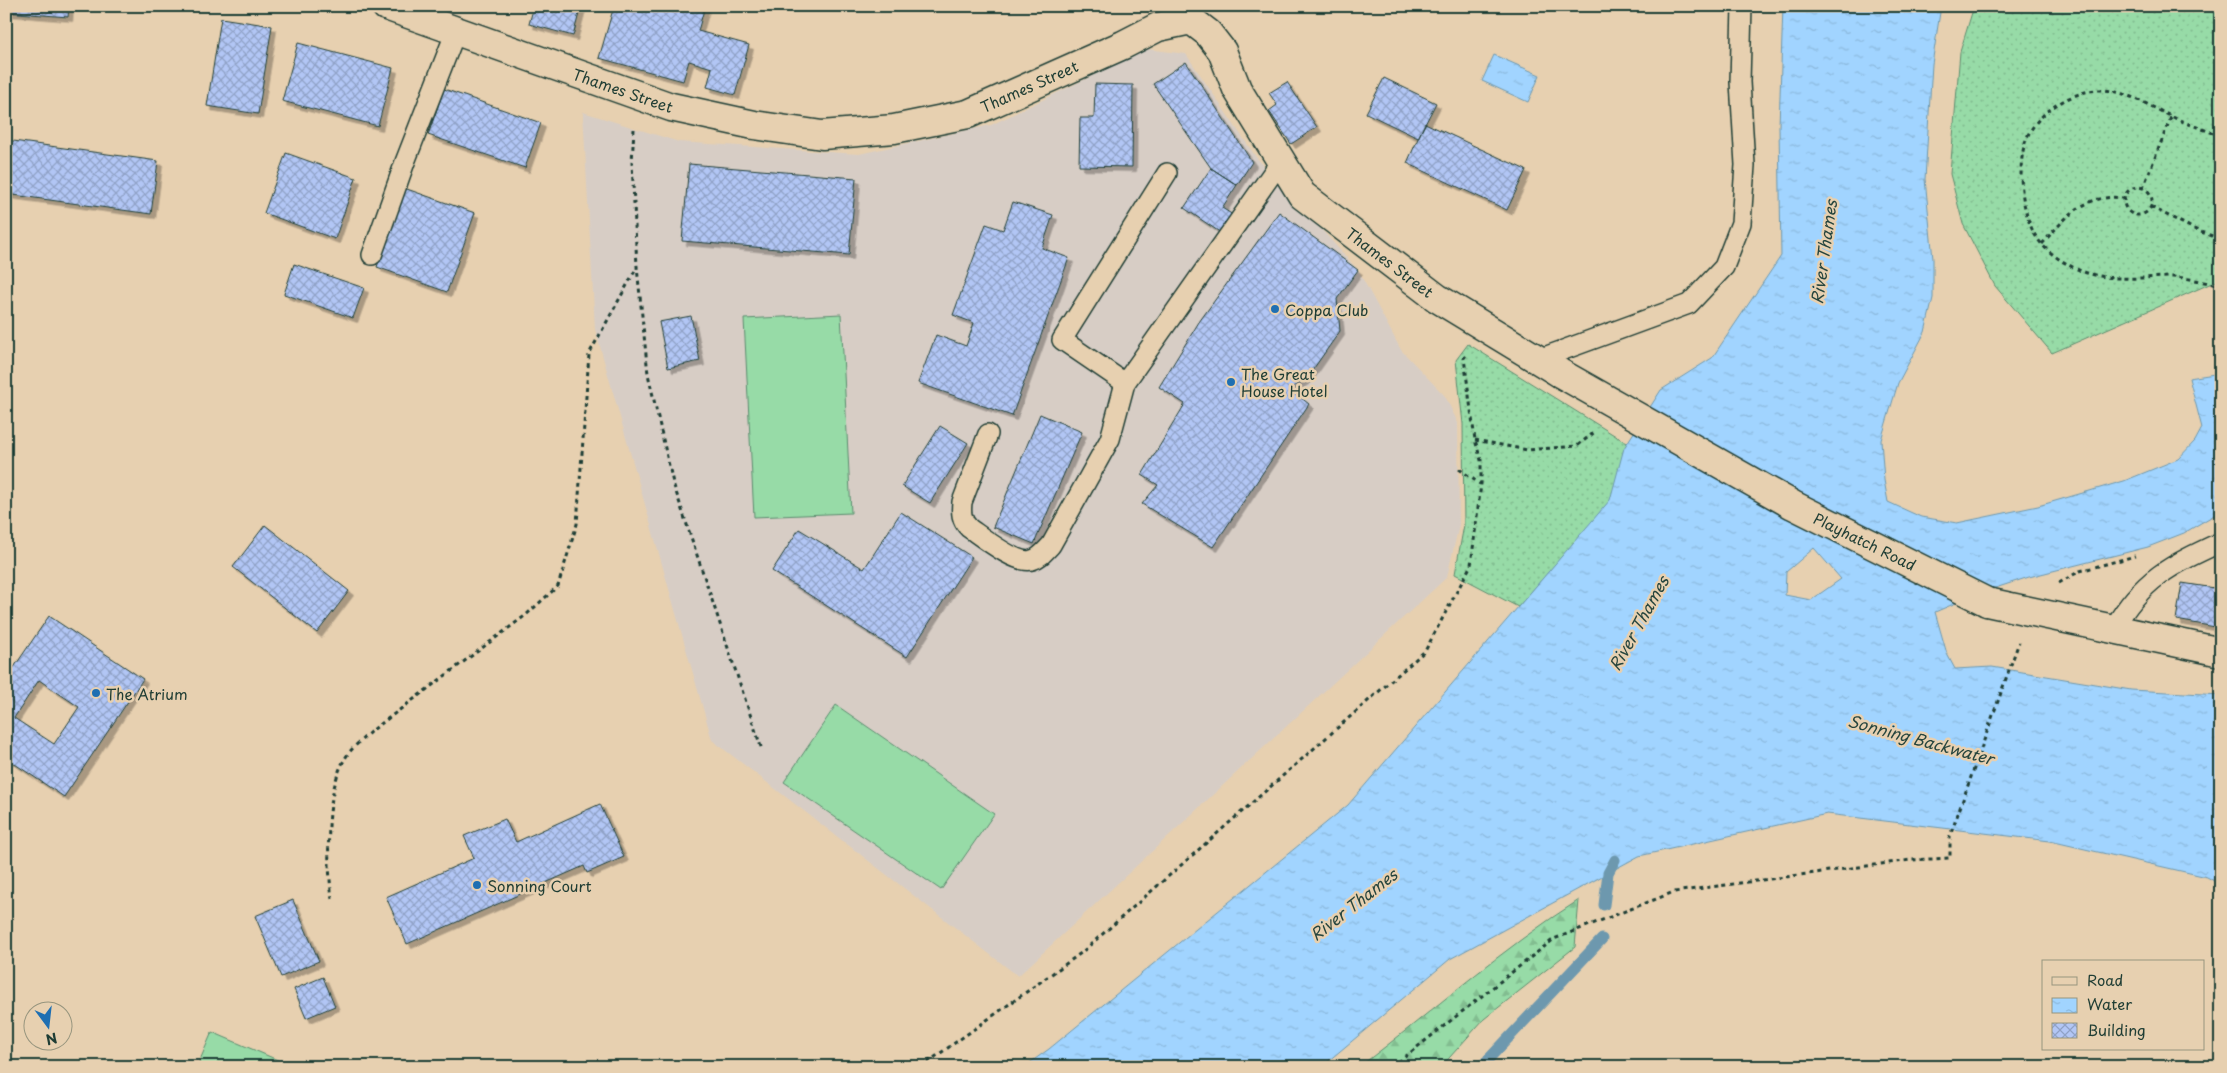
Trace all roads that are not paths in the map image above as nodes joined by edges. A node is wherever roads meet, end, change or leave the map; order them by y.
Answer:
1 (386, 6) edge
2 (1742, 6) edge
3 (1193, 13) edge
4 (456, 32) junction
5 (1282, 161) junction
6 (1167, 173) dead end
7 (372, 255) dead end
8 (1536, 360) junction
9 (1125, 383) junction
10 (988, 434) dead end
11 (2221, 542) edge
12 (2114, 628) junction
13 (2221, 652) edge

1 - 4 main road, Thames Street
2 - 8 lane
3 - 4 main road, Thames Street
3 - 5 main road, Thames Street
4 - 7 lane
5 - 8 main road, Thames Street
5 - 9 lane
6 - 9 lane
8 - 12 main road, Playhatch Road, bridge
9 - 10 lane
11 - 12 lane
12 - 13 main road, Playhatch Road

